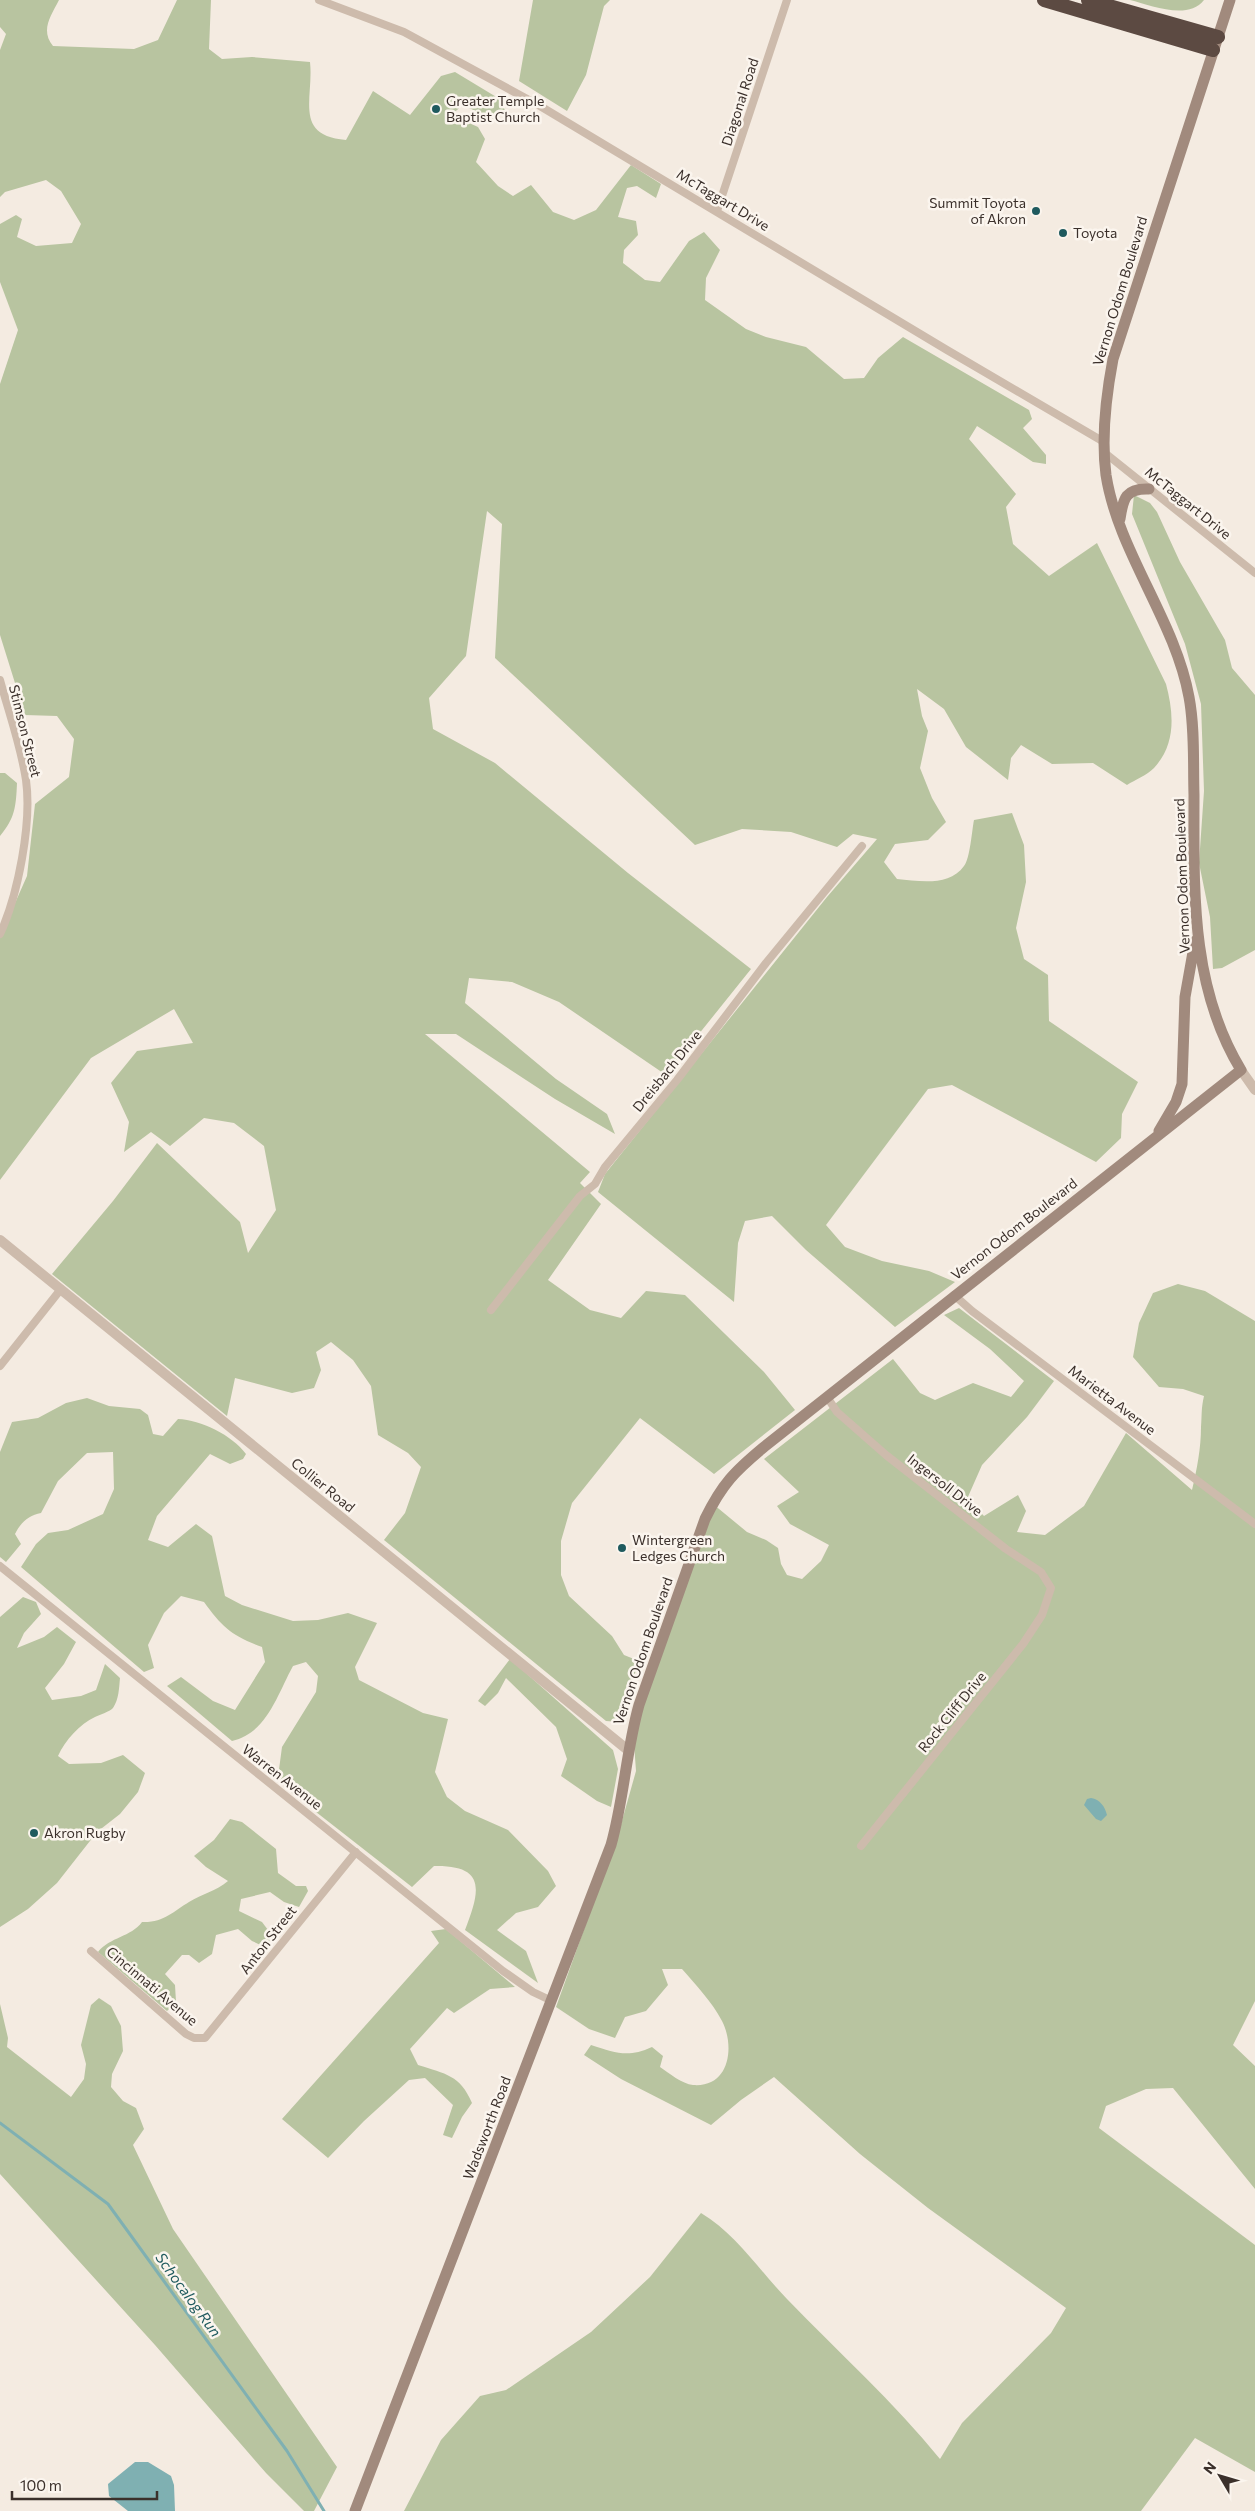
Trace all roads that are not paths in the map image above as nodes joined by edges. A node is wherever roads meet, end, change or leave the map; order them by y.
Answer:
1 (319, 0) edge
2 (787, 0) edge
3 (1044, 0) edge
4 (1088, 0) edge
5 (1230, 0) edge
6 (1215, 44) junction
7 (717, 211) junction
8 (1104, 447) junction
9 (1149, 488) junction
10 (1120, 524) junction
11 (1255, 573) edge
12 (0, 680) edge
13 (862, 846) dead end
14 (1196, 931) junction
15 (0, 934) edge
16 (1241, 1070) junction
17 (1255, 1090) edge
18 (1156, 1136) junction
19 (0, 1240) edge
20 (62, 1289) junction
21 (954, 1295) junction
22 (492, 1310) dead end
23 (0, 1366) edge
24 (827, 1397) junction
25 (1255, 1524) edge
26 (1, 1570) edge
27 (1051, 1588) joint
28 (629, 1751) junction
29 (861, 1846) dead end
30 (356, 1852) junction
31 (91, 1952) dead end
32 (552, 2001) junction
33 (197, 2038) joint
34 (355, 2511) edge

1 - 7 street, McTaggart Drive
2 - 7 street, Diagonal Road
3 - 6 highway
4 - 6 highway
5 - 6 main road, Vernon Odom Boulevard
6 - 8 main road, Vernon Odom Boulevard
7 - 8 street, McTaggart Drive
8 - 9 street, McTaggart Drive
8 - 10 main road, Vernon Odom Boulevard
9 - 10 main road
9 - 11 street, McTaggart Drive
10 - 14 main road, Vernon Odom Boulevard
12 - 15 street, Stimson Street
13 - 22 street, Dreisbach Drive
14 - 16 main road, Vernon Odom Boulevard
14 - 18 main road
16 - 17 street
16 - 18 main road, Vernon Odom Boulevard
18 - 21 main road, Vernon Odom Boulevard
19 - 20 street, Collier Road
20 - 23 street
20 - 28 street, Collier Road
21 - 24 main road, Vernon Odom Boulevard
21 - 25 street, Marietta Avenue
24 - 27 street, Ingersoll Drive
24 - 28 main road, Vernon Odom Boulevard
26 - 30 street, Warren Avenue
27 - 29 street, Rock Cliff Drive
28 - 32 main road, Wadsworth Road
30 - 32 street, Warren Avenue
30 - 33 street, Anton Street
31 - 33 street, Cincinnati Avenue
32 - 34 main road, Wadsworth Road

